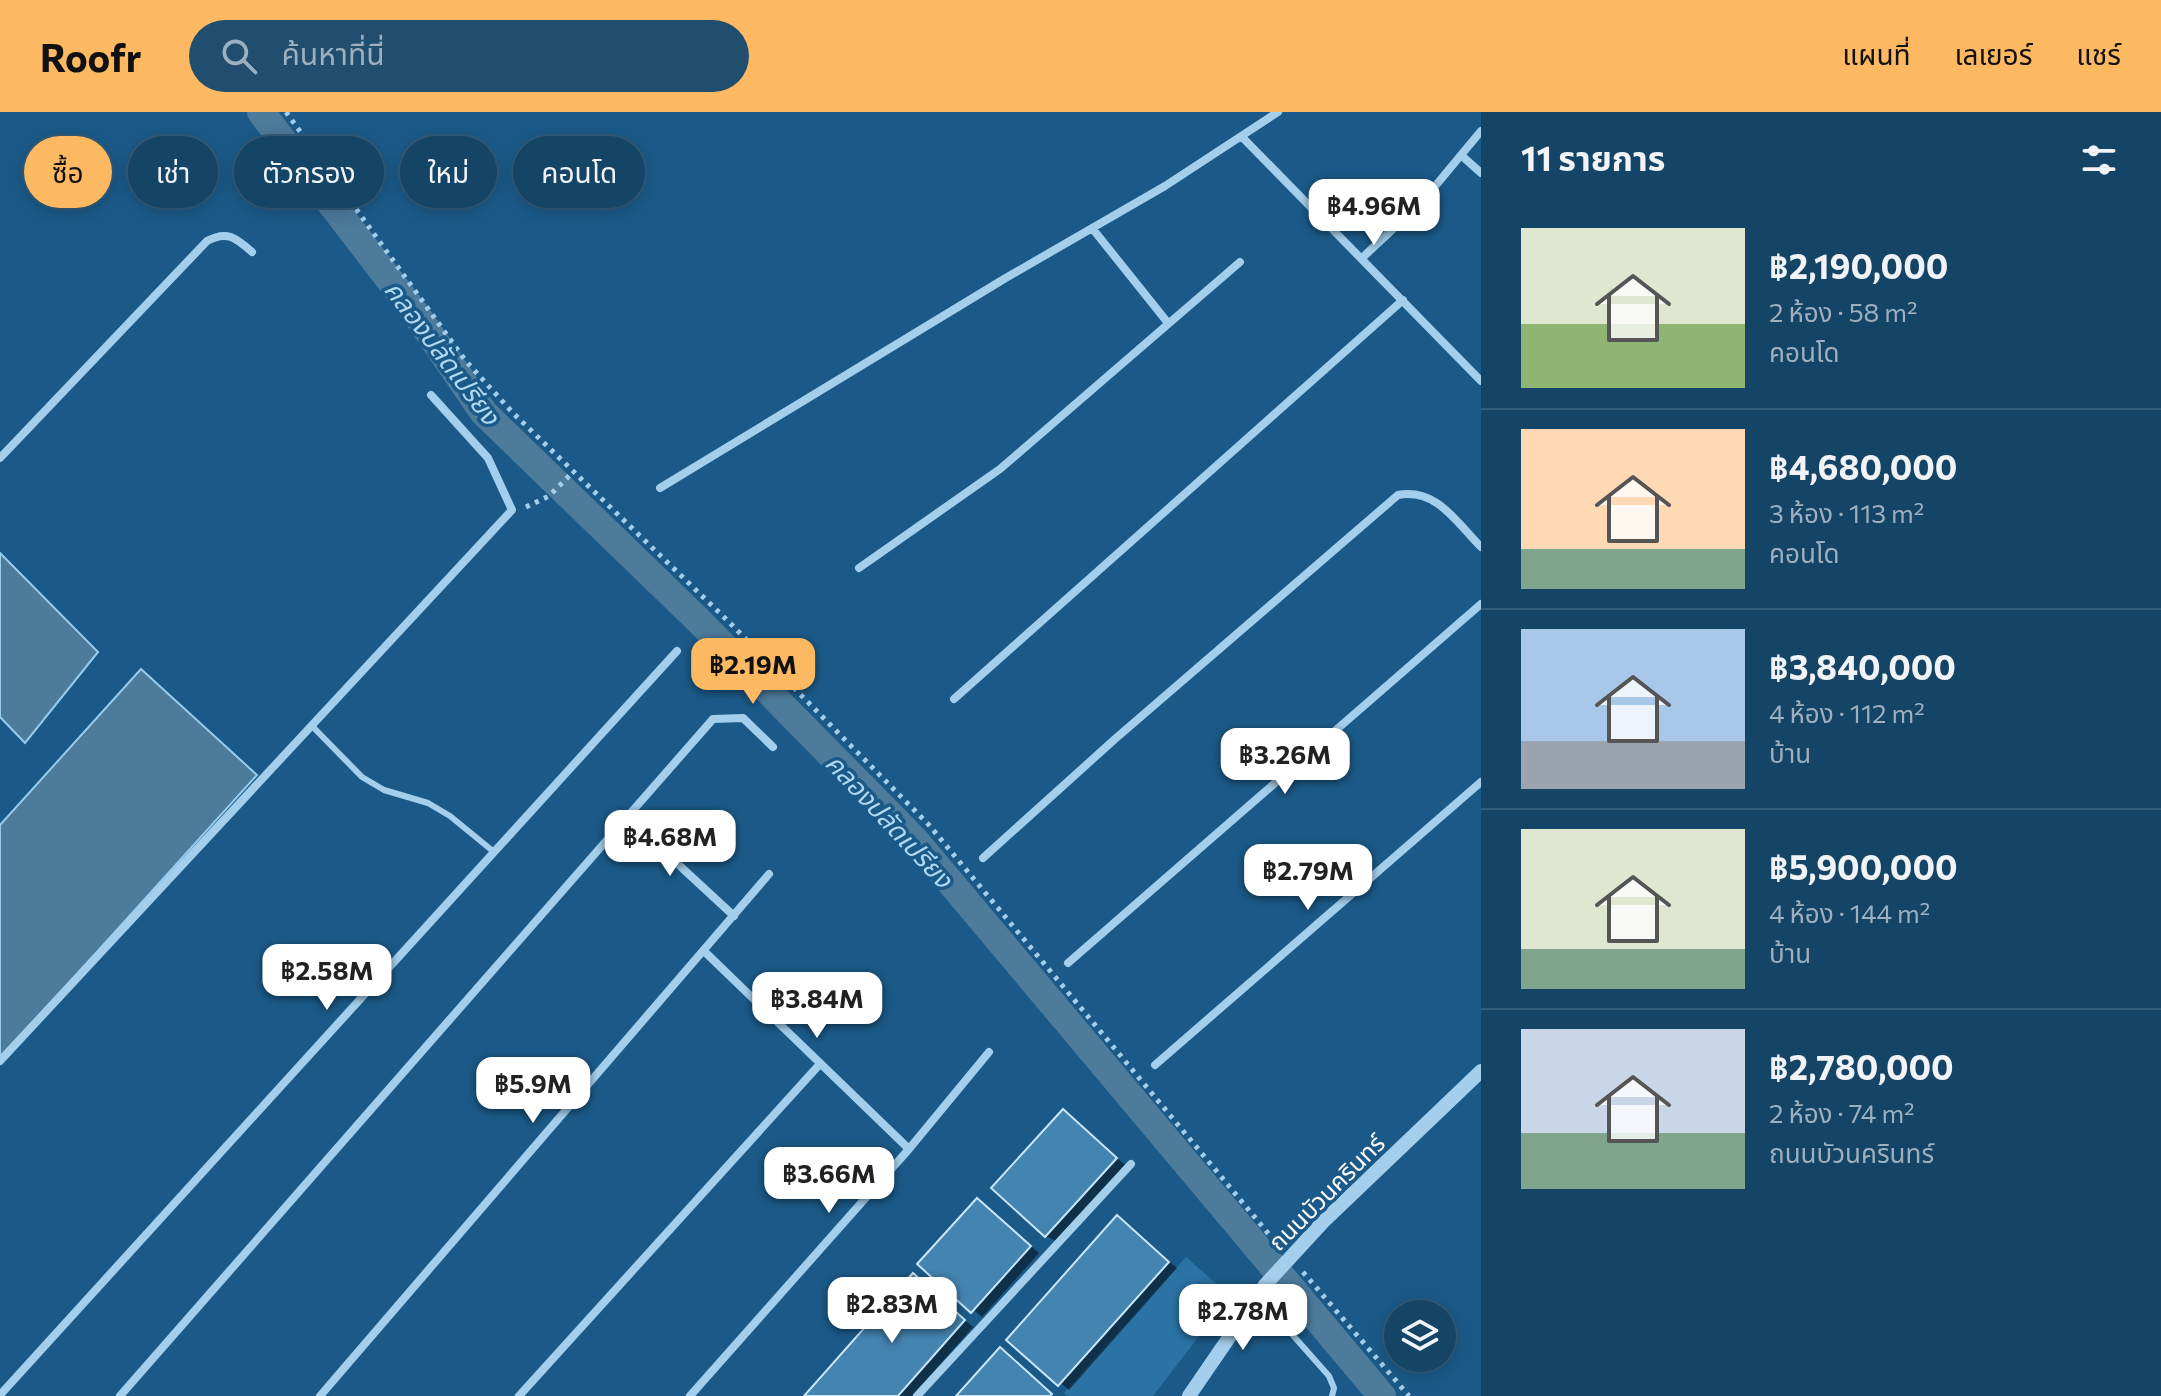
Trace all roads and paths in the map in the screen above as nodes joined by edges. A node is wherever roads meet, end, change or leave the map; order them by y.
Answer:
1 (286, 112) edge
2 (1278, 112) edge
3 (1481, 131) edge
4 (1242, 137) junction
5 (1461, 155) junction
6 (1481, 173) edge
7 (1092, 228) junction
8 (252, 252) dead end
9 (1362, 258) junction
10 (1240, 262) dead end
11 (1403, 300) junction
12 (1168, 323) junction
13 (1481, 381) edge
14 (431, 395) dead end
15 (0, 458) edge
16 (573, 472) junction
17 (660, 488) dead end
18 (512, 510) junction
19 (1481, 547) edge
20 (859, 568) dead end
21 (1481, 604) edge
22 (677, 651) dead end
23 (954, 699) dead end
24 (312, 726) junction
25 (773, 747) dead end
26 (1481, 782) edge
27 (627, 817) junction
28 (494, 852) junction
29 (983, 858) dead end
30 (769, 874) dead end
31 (734, 916) junction
32 (705, 952) junction
33 (1068, 963) dead end
34 (989, 1052) dead end
35 (0, 1061) edge
36 (819, 1065) junction
37 (1155, 1065) dead end
38 (1481, 1071) edge
39 (909, 1149) junction
40 (1131, 1164) dead end
41 (1279, 1245) dead end
42 (1299, 1268) dead end
43 (1262, 1290) junction
44 (0, 1395) edge
45 (120, 1396) edge
46 (320, 1396) edge
47 (519, 1396) edge
48 (690, 1396) edge
49 (917, 1396) edge
50 (1189, 1396) edge
51 (1332, 1396) edge
52 (1409, 1396) edge

1 - 16 path
2 - 4 street
3 - 5 street
4 - 7 street
4 - 9 street
5 - 6 street
5 - 9 street
7 - 12 street
7 - 17 street
8 - 15 street
9 - 11 street
10 - 12 street
11 - 13 street
11 - 23 street
12 - 20 street
14 - 18 street
16 - 18 path
16 - 41 path
18 - 24 street
19 - 29 street
21 - 33 street
22 - 28 street
24 - 28 lane
24 - 35 street
25 - 27 street
26 - 37 street
27 - 31 street
27 - 45 street
28 - 44 street
30 - 31 street
31 - 32 street
32 - 36 street
32 - 46 street
34 - 39 street
36 - 39 street
36 - 47 street
38 - 43 street, ถนนบัวนครินทร์
39 - 48 street
40 - 49 street
42 - 52 path
43 - 50 street, ถนนบัวนครินทร์
43 - 51 lane

